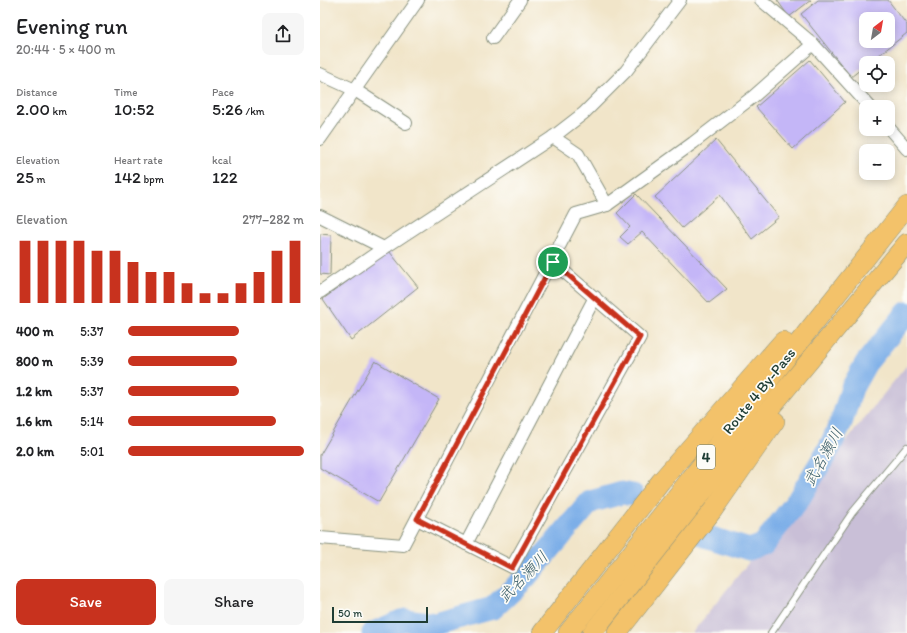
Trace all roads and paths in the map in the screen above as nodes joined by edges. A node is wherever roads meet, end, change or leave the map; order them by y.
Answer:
1 (418, 0) edge
2 (520, 0) edge
3 (680, 0) edge
4 (760, 0) edge
5 (493, 38) dead end
6 (813, 44) junction
7 (320, 74) edge
8 (355, 90) junction
9 (864, 100) edge
10 (406, 123) dead end
11 (895, 136) edge
12 (553, 138) junction
13 (320, 139) edge
14 (907, 149) edge
15 (607, 205) junction
16 (907, 206) edge
17 (320, 216) edge
18 (907, 243) edge
19 (384, 248) junction
20 (553, 262) junction
21 (846, 282) junction
22 (320, 292) edge
23 (594, 297) junction
24 (792, 385) junction
25 (907, 447) edge
26 (417, 519) junction
27 (320, 538) edge
28 (466, 544) junction
29 (542, 633) edge
30 (568, 633) edge
31 (592, 633) edge
32 (617, 633) edge
33 (772, 633) edge

1 - 8 street
2 - 5 street
3 - 12 street
4 - 6 street
6 - 9 street
6 - 15 street
7 - 8 street
8 - 10 street
8 - 13 street
11 - 14 street
12 - 15 street
12 - 19 street
15 - 20 street
16 - 21 highway, Route 4 By-Pass / 4
17 - 19 street
18 - 24 highway, Route 4 By-Pass / 4
19 - 22 street
20 - 23 street
20 - 26 street
21 - 29 highway
21 - 30 highway, Route 4 By-Pass / 4
23 - 28 street
23 - 28 street
24 - 31 highway, Route 4 By-Pass / 4
24 - 32 highway
25 - 33 lane
26 - 27 street
26 - 28 street

